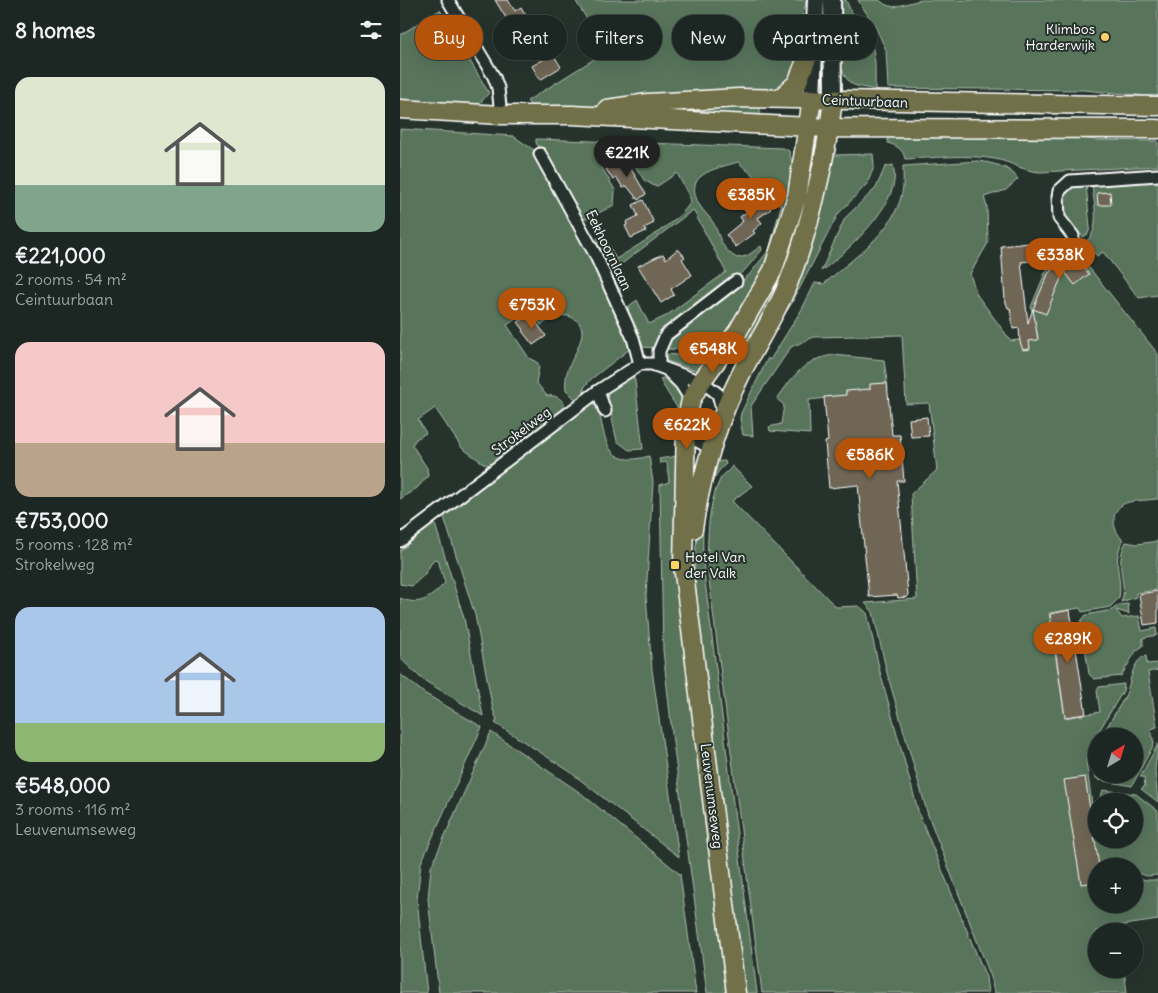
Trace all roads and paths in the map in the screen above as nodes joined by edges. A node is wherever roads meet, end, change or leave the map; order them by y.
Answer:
1 (448, 0) edge
2 (816, 0) edge
3 (832, 0) edge
4 (815, 15) edge
5 (806, 60) edge
6 (813, 60) edge
7 (780, 98) junction
8 (812, 99) junction
9 (833, 100) junction
10 (1158, 106) edge
11 (400, 109) edge
12 (572, 115) junction
13 (501, 116) junction
14 (806, 127) junction
15 (830, 128) junction
16 (1158, 129) edge
17 (540, 154) dead end
18 (1158, 175) edge
19 (1073, 236) dead end
20 (736, 281) dead end
21 (640, 364) junction
22 (663, 368) junction
23 (701, 382) junction
24 (598, 391) junction
25 (691, 400) junction
26 (605, 411) dead end
27 (724, 412) junction
28 (686, 423) junction
29 (712, 449) junction
30 (400, 541) edge
31 (686, 598) junction
32 (736, 993) edge

1 - 13 street
2 - 4 main road
3 - 9 main road
5 - 7 main road
6 - 8 main road
7 - 8 main road, Ceintuurbaan
7 - 12 main road, Ceintuurbaan
8 - 9 main road, Ceintuurbaan
8 - 14 main road, Leuvenumseweg
9 - 10 main road, Ceintuurbaan
9 - 15 main road, Leuvenumseweg
11 - 13 main road, Ceintuurbaan
12 - 13 main road, Ceintuurbaan
12 - 14 main road, Ceintuurbaan
14 - 15 main road, Ceintuurbaan
14 - 23 main road, Leuvenumseweg
15 - 16 main road, Ceintuurbaan
15 - 27 main road, Leuvenumseweg
17 - 21 street, Eekhoornlaan
18 - 19 street
20 - 22 street
21 - 22 street
21 - 24 street, Strokelweg
22 - 23 street
22 - 25 street
23 - 25 main road, Leuvenumseweg
23 - 27 street
24 - 26 street
24 - 30 street, Strokelweg
25 - 28 main road, Leuvenumseweg
27 - 29 main road, Leuvenumseweg
28 - 29 street
28 - 31 main road, Leuvenumseweg
29 - 31 main road, Leuvenumseweg
31 - 32 main road, Leuvenumseweg

